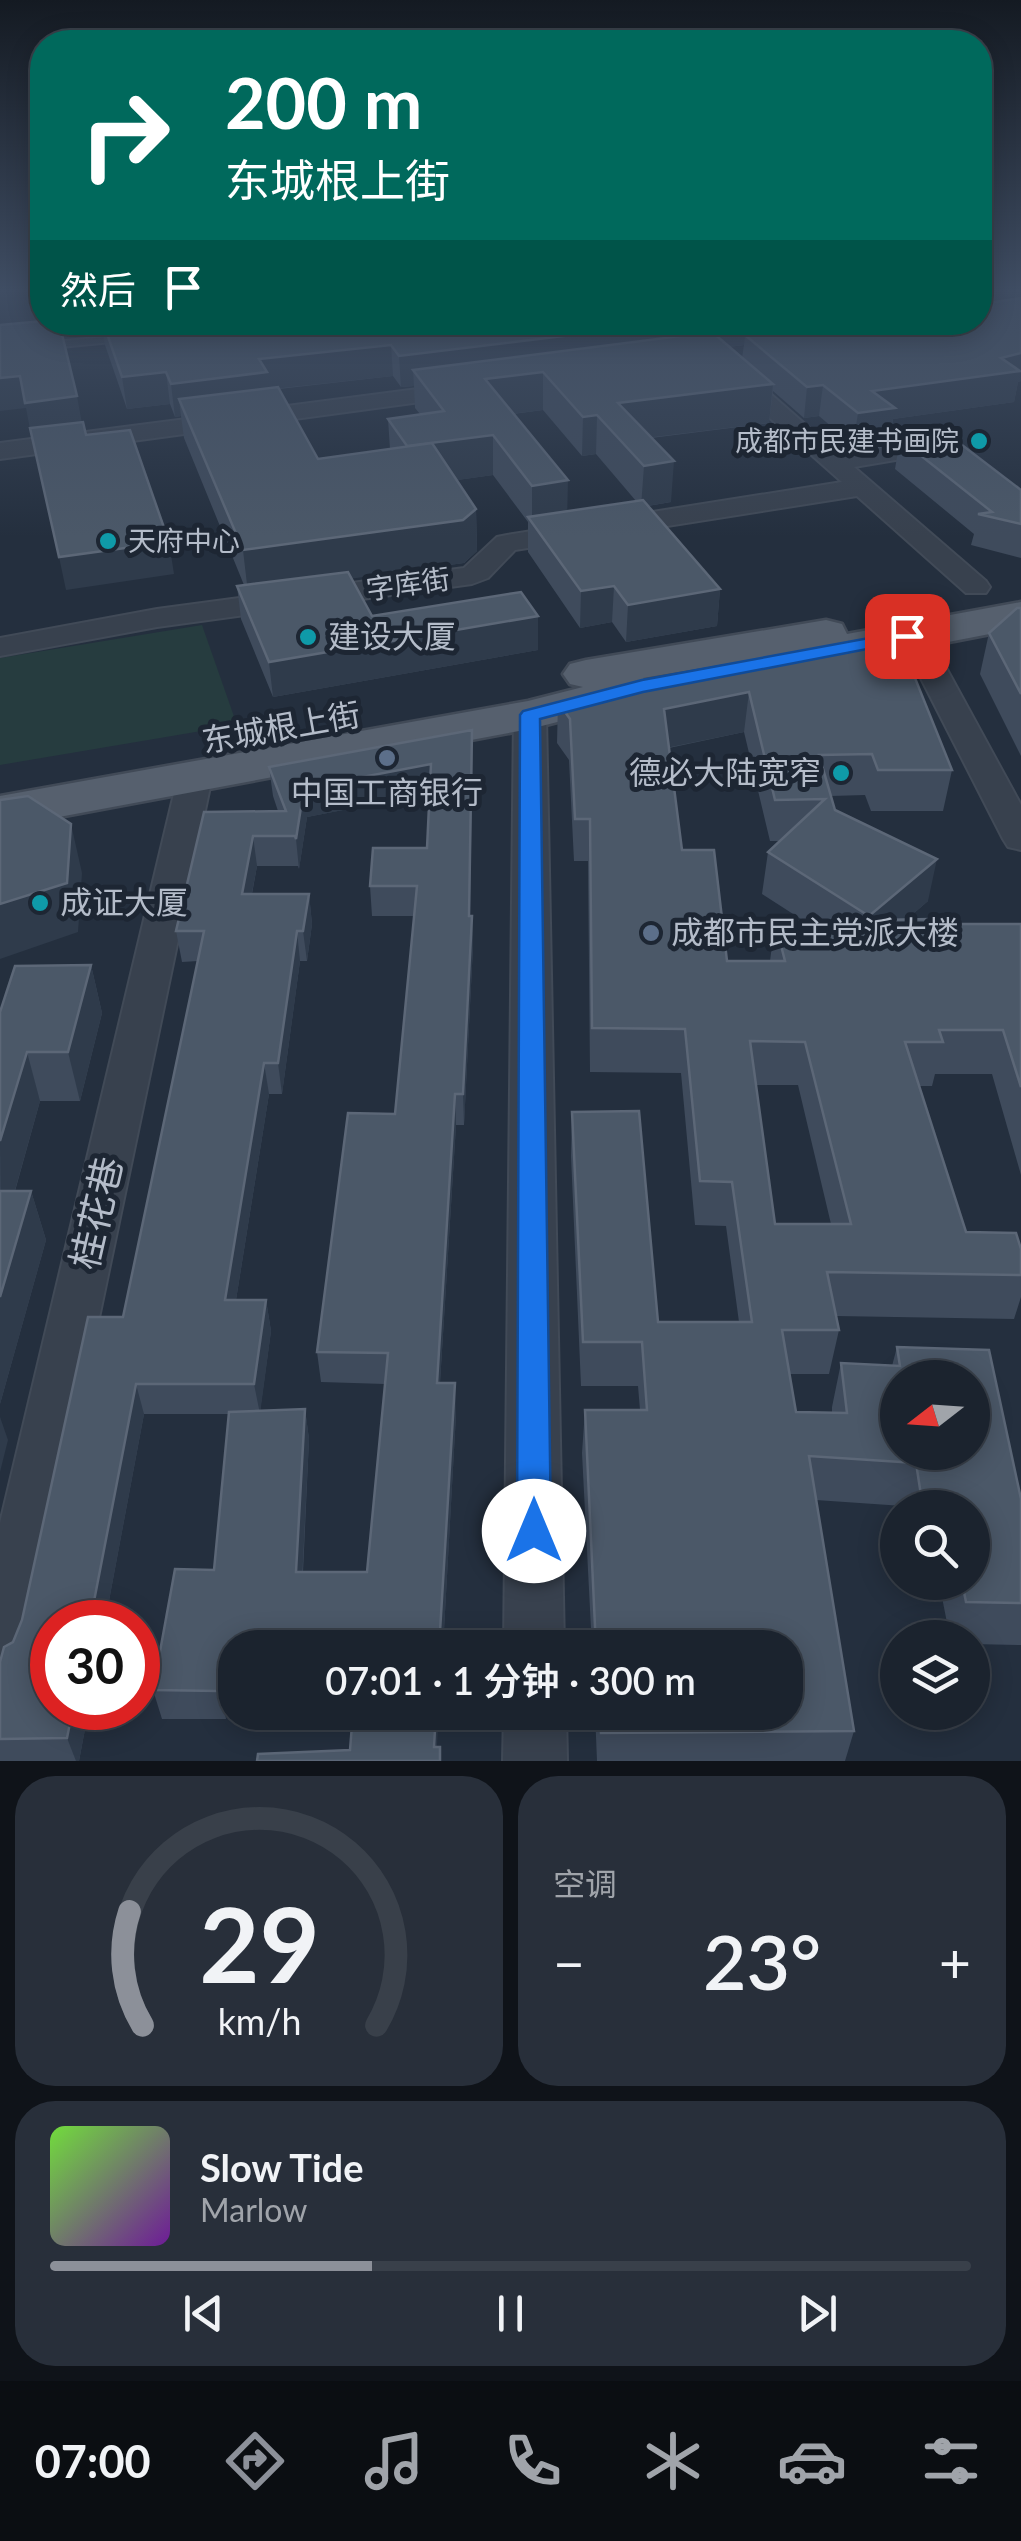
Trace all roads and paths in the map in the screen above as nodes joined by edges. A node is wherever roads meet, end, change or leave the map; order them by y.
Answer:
1 (732, 373) edge
2 (481, 388) edge
3 (928, 448) edge
4 (0, 451) edge
5 (834, 462) junction
6 (862, 487) junction
7 (1021, 579) edge
8 (976, 587) junction
9 (1021, 598) edge
10 (1021, 616) edge
11 (1021, 634) edge
12 (0, 647) edge
13 (922, 651) junction
14 (562, 678) junction
15 (530, 715) junction
16 (195, 777) junction
17 (0, 778) edge
18 (0, 812) edge
19 (1021, 839) edge
20 (534, 1630) edge
21 (0, 1648) edge
22 (535, 1730) edge
23 (535, 1761) edge

1 - 5 street
2 - 4 street
3 - 5 street
5 - 6 street
6 - 8 street
6 - 12 street, 字库街
7 - 8 main road, 东城根上街
8 - 14 main road, 东城根上街
9 - 14 main road, 东城根上街
10 - 15 main road, 东城根上街
11 - 13 main road, 东城根上街
13 - 15 main road, 东城根上街
13 - 19 street
14 - 17 main road, 东城根上街
15 - 16 main road, 东城根上街
15 - 20 street
16 - 18 main road, 东城根上街
16 - 21 street, 桂花巷
22 - 23 street

